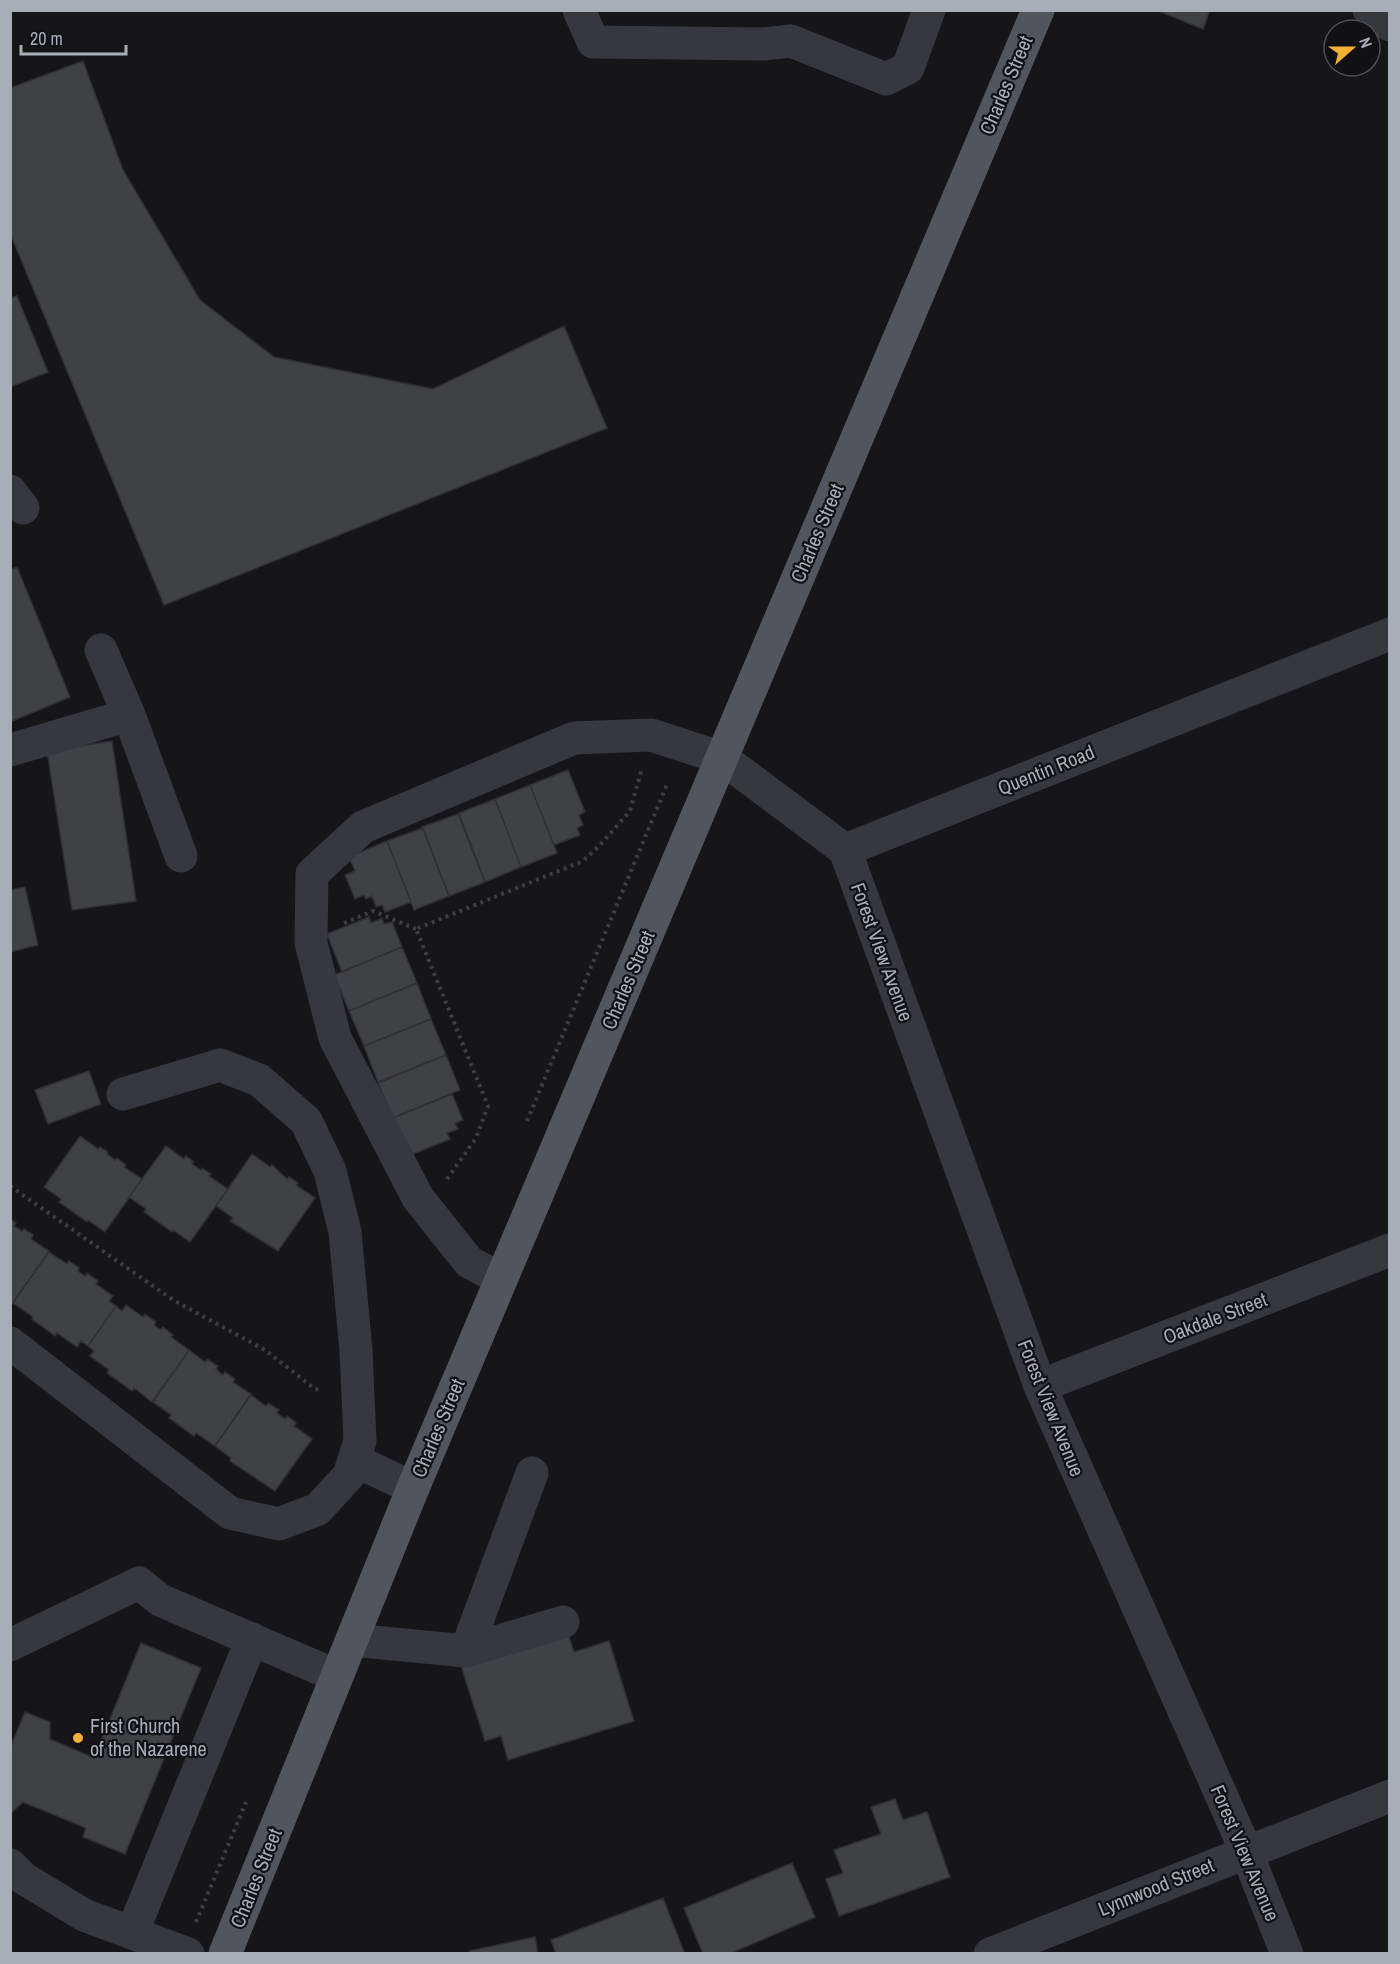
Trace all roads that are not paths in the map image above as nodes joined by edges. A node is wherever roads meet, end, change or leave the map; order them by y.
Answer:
1 (579, 10) edge
2 (929, 10) edge
3 (1038, 10) edge
4 (1369, 10) edge
5 (1389, 25) edge
6 (1389, 634) edge
7 (101, 650) dead end
8 (129, 715) junction
9 (10, 750) edge
10 (722, 758) junction
11 (845, 850) junction
12 (182, 856) dead end
13 (123, 1094) dead end
14 (1389, 1250) edge
15 (501, 1279) junction
16 (10, 1343) edge
17 (1040, 1386) junction
18 (354, 1460) junction
19 (532, 1473) dead end
20 (413, 1488) junction
21 (563, 1622) dead end
22 (252, 1639) junction
23 (352, 1640) junction
24 (10, 1645) edge
25 (466, 1651) junction
26 (338, 1676) junction
27 (1389, 1796) edge
28 (1246, 1851) junction
29 (10, 1865) edge
30 (132, 1933) junction
31 (188, 1953) edge
32 (225, 1953) edge
33 (990, 1953) edge
34 (1287, 1953) edge

1 - 2 street
3 - 10 main road, Charles Street
4 - 5 street
6 - 11 street, Quentin Road
7 - 8 street
8 - 9 street
8 - 12 street
10 - 11 street
10 - 15 main road, Charles Street
10 - 15 street
11 - 17 street, Forest View Avenue
13 - 18 street
14 - 17 street, Oakdale Street
15 - 20 main road, Charles Street
16 - 18 street
17 - 28 street, Forest View Avenue
18 - 20 street
19 - 25 street
20 - 23 main road, Charles Street
21 - 25 street
22 - 24 street
22 - 26 street
22 - 30 street
23 - 25 street
23 - 26 main road, Charles Street
26 - 32 main road, Charles Street
27 - 28 street, Lynnwood Street
28 - 33 street, Lynnwood Street
28 - 34 street, Forest View Avenue
29 - 30 street
30 - 31 street

